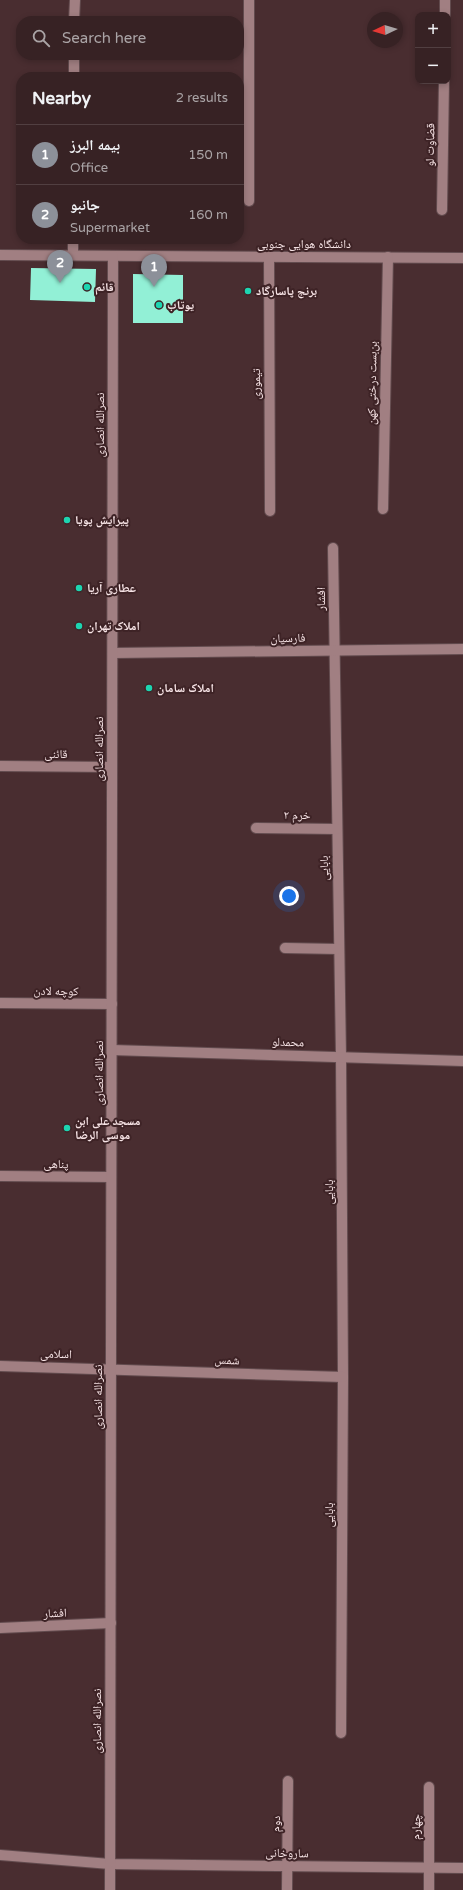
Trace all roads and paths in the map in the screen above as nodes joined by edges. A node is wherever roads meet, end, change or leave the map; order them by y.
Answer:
1 (74, 0) edge
2 (249, 0) edge
3 (445, 0) edge
4 (445, 12) edge
5 (74, 16) edge
6 (74, 60) edge
7 (74, 72) edge
8 (444, 84) edge
9 (249, 201) dead end
10 (442, 210) dead end
11 (73, 244) edge
12 (0, 255) edge
13 (73, 255) junction
14 (113, 256) junction
15 (268, 257) junction
16 (388, 258) junction
17 (463, 258) edge
18 (383, 509) dead end
19 (270, 511) dead end
20 (333, 548) dead end
21 (463, 648) edge
22 (334, 650) junction
23 (113, 653) junction
24 (0, 766) edge
25 (112, 767) junction
26 (256, 828) dead end
27 (337, 829) junction
28 (285, 948) dead end
29 (338, 949) junction
30 (0, 1003) edge
31 (112, 1004) junction
32 (112, 1050) junction
33 (341, 1057) junction
34 (463, 1061) edge
35 (0, 1176) edge
36 (111, 1177) junction
37 (0, 1366) edge
38 (111, 1369) junction
39 (343, 1377) junction
40 (111, 1623) junction
41 (0, 1628) edge
42 (341, 1733) dead end
43 (288, 1781) dead end
44 (429, 1788) dead end
45 (0, 1855) edge
46 (110, 1864) junction
47 (289, 1866) junction
48 (429, 1867) junction
49 (463, 1868) edge
50 (110, 1890) edge
51 (288, 1890) edge
52 (429, 1890) edge

1 - 5 street
2 - 9 street
3 - 4 street
6 - 7 street
8 - 10 street, قضاوت لو
11 - 13 street
12 - 13 street, دانشگاه هوایی جنوبی
13 - 14 street, دانشگاه هوایی جنوبی
14 - 15 street, دانشگاه هوایی جنوبی
14 - 23 street, نصرالله انصاری
15 - 16 street, دانشگاه هوایی جنوبی
15 - 19 street, تیموری
16 - 17 street, دانشگاه هوایی جنوبی
16 - 18 street, بن‌بست درختی کهن
20 - 22 street, افشار
21 - 22 street, فارسیان
22 - 23 street, فارسیان
22 - 27 street, بابایی
23 - 25 street, نصرالله انصاری
24 - 25 street, قائنی
25 - 31 street, نصرالله انصاری
26 - 27 street, خرم ۲
27 - 29 street, بابایی
28 - 29 street
29 - 33 street, بابایی
30 - 31 street, کوچه لادن
31 - 32 street, نصرالله انصاری
32 - 33 street, محمدلو
32 - 36 street, نصرالله انصاری
33 - 34 street, محمدلو
33 - 39 street, بابایی
35 - 36 street, پناهی
36 - 38 street, نصرالله انصاری
37 - 38 street, اسلامی
38 - 39 street, شمس
38 - 40 street, نصرالله انصاری
39 - 42 street, بابایی
40 - 41 street, افشار
40 - 46 street, نصرالله انصاری
43 - 47 street, دوم
44 - 48 street, چهارم
45 - 46 street, ساروخانی
46 - 47 street, ساروخانی
46 - 50 street, نصرالله انصاری
47 - 48 street, ساروخانی
47 - 51 street, دوم
48 - 49 street, ساروخانی
48 - 52 street, چهارم

